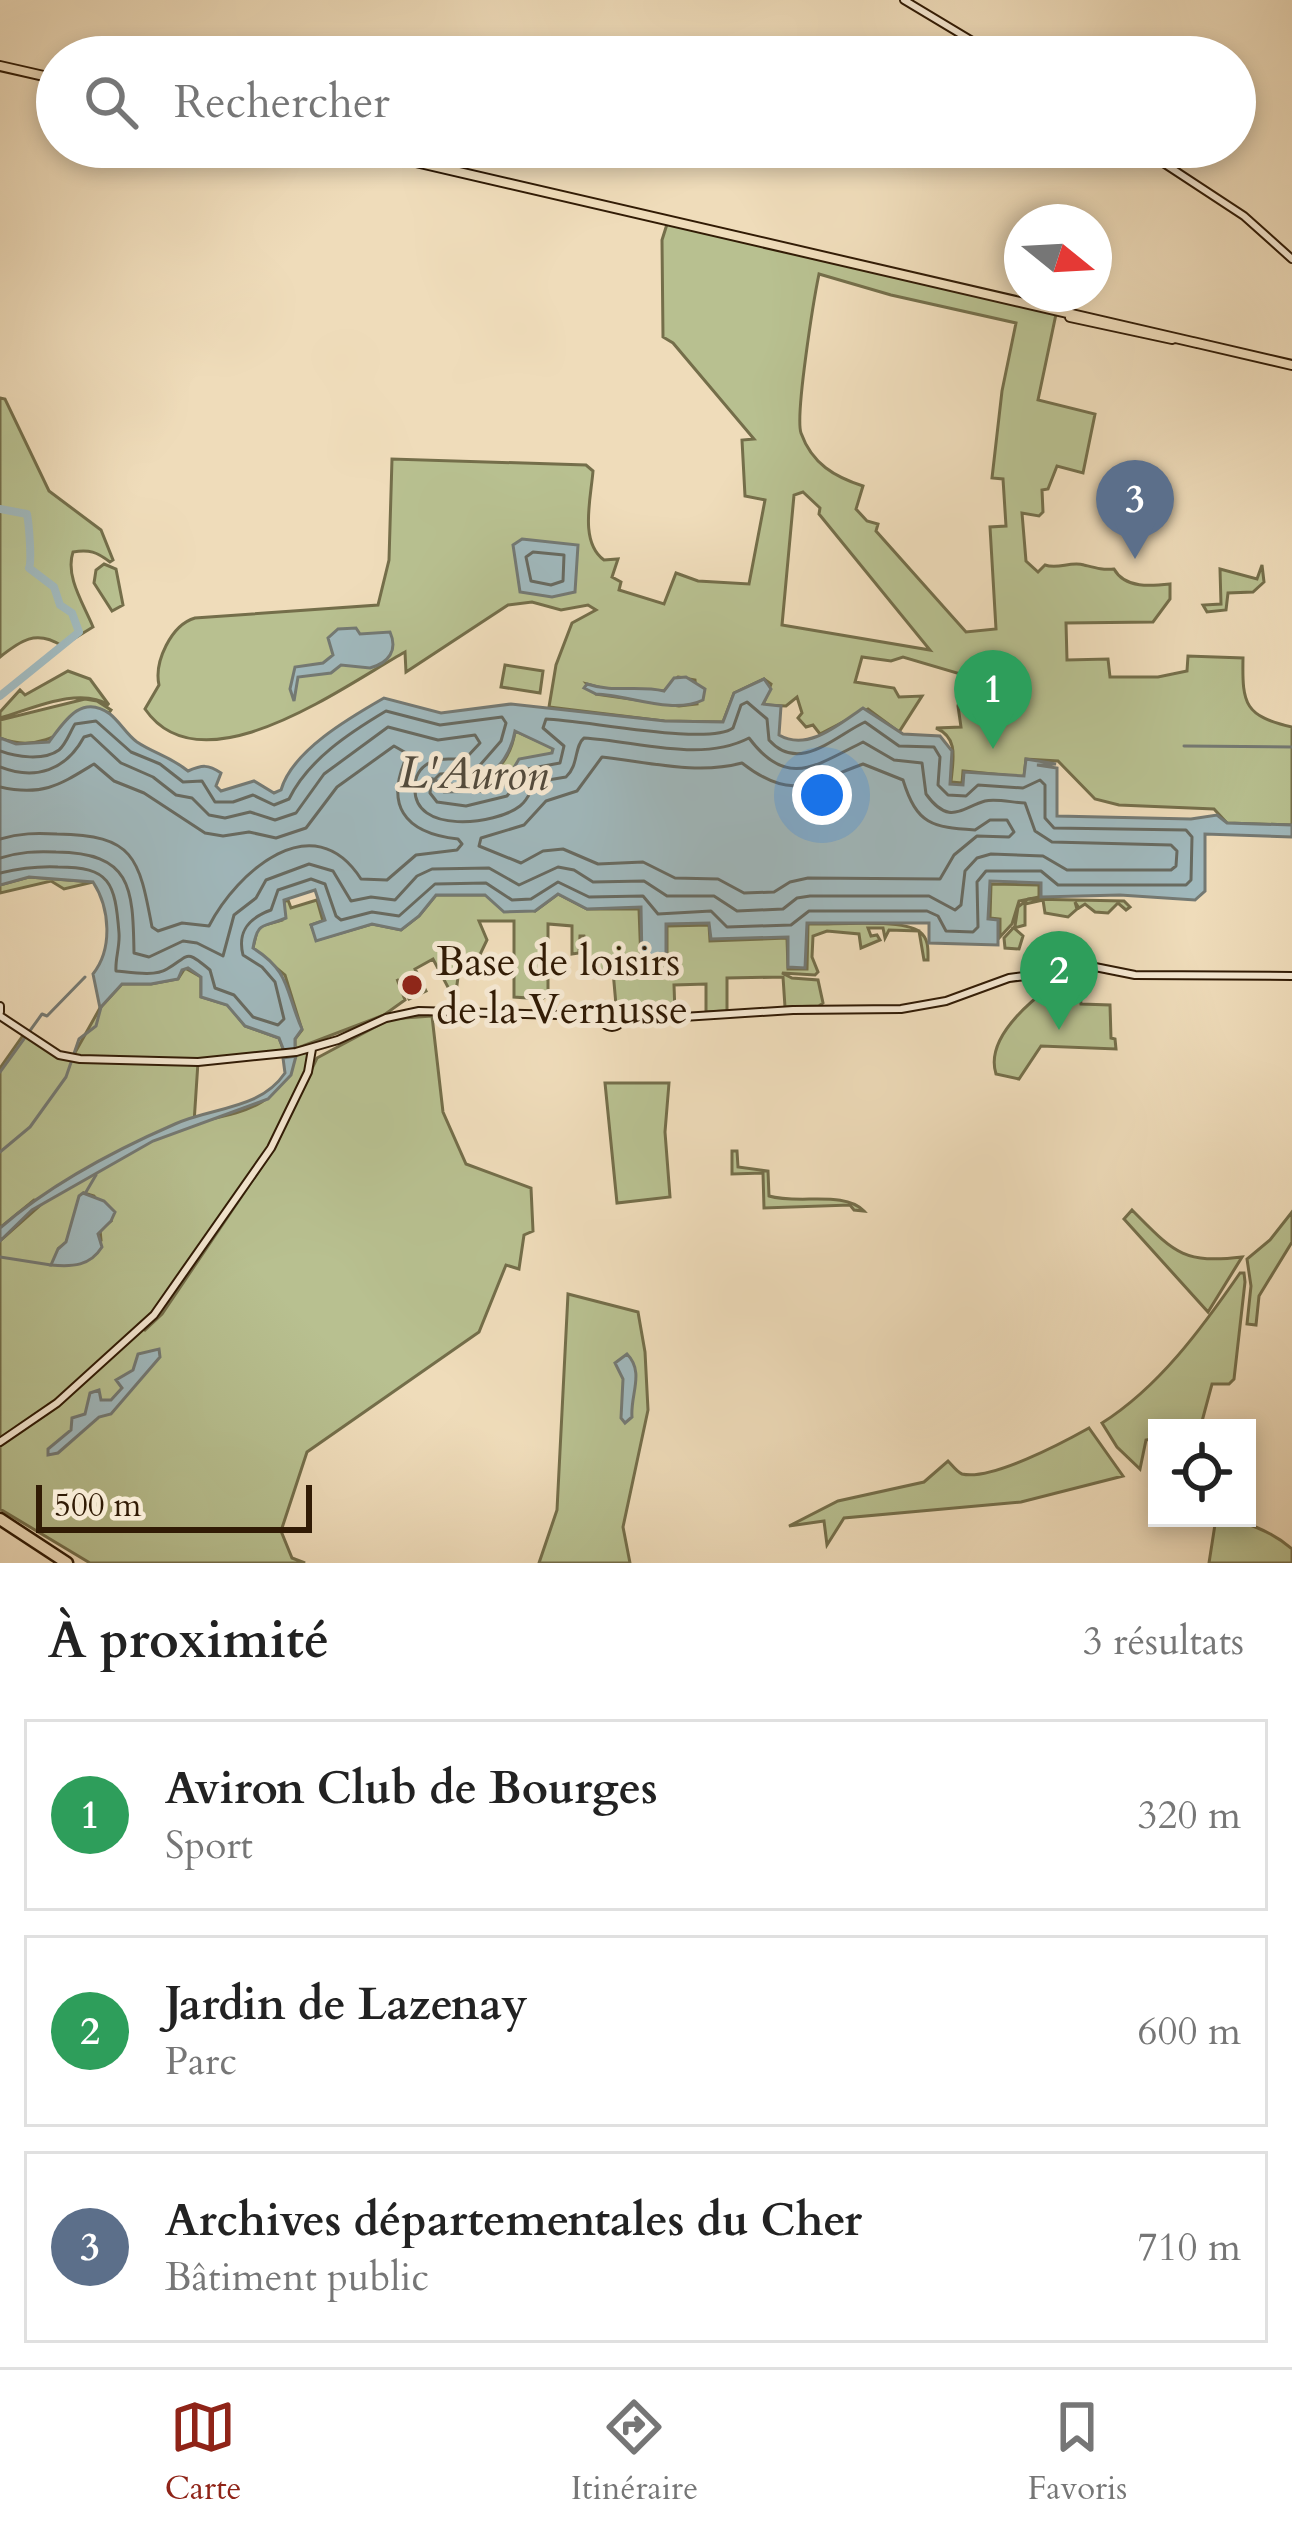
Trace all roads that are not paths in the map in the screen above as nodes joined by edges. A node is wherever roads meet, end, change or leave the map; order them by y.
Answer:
1 (904, 0) edge
2 (964, 36) edge
3 (0, 66) edge
4 (36, 74) edge
5 (442, 168) edge
6 (1170, 168) edge
7 (1292, 259) edge
8 (1292, 365) edge
9 (1292, 976) edge
10 (0, 1011) edge
11 (603, 1016) junction
12 (621, 1017) junction
13 (312, 1048) junction
14 (0, 1442) edge
15 (0, 1519) edge
16 (67, 1563) edge

1 - 2 street
3 - 4 main road
5 - 8 main road
6 - 7 street
9 - 12 street
10 - 13 street
11 - 12 street
11 - 12 street
11 - 13 street
13 - 14 street
15 - 16 highway

